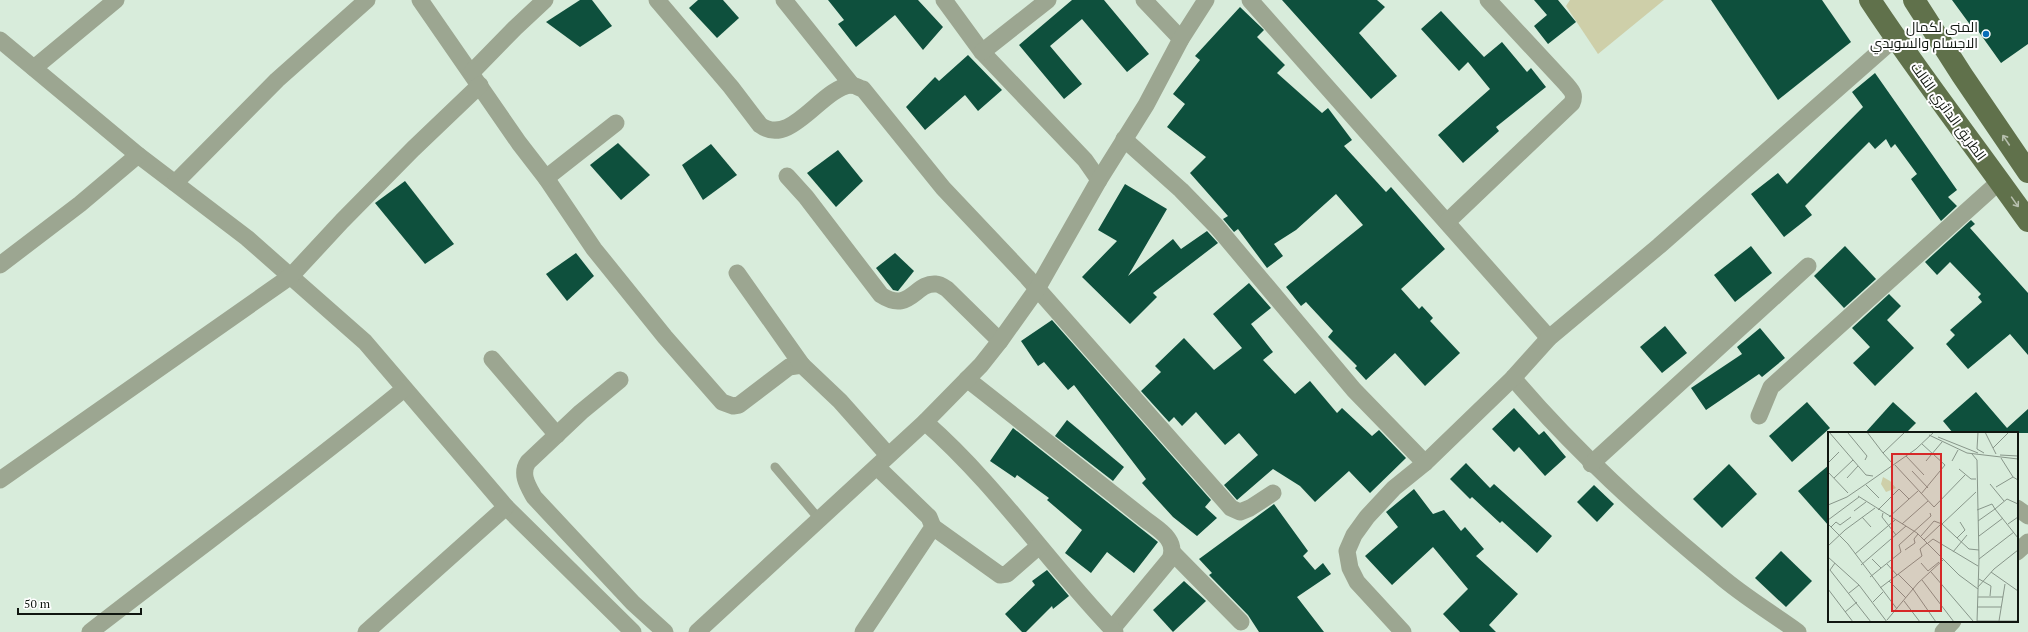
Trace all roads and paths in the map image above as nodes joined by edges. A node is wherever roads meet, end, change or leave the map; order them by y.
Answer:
1 (116, 0) edge
2 (367, 0) edge
3 (420, 0) edge
4 (545, 0) edge
5 (657, 0) edge
6 (784, 0) edge
7 (944, 0) edge
8 (1048, 0) edge
9 (1144, 0) edge
10 (1206, 0) edge
11 (1250, 0) edge
12 (1488, 0) edge
13 (1870, 0) edge
14 (1914, 0) edge
15 (1895, 38) junction
16 (1181, 39) junction
17 (0, 40) edge
18 (982, 52) junction
19 (34, 68) junction
20 (476, 79) junction
21 (852, 85) junction
22 (616, 123) dead end
23 (1124, 139) junction
24 (138, 155) junction
25 (2028, 172) edge
26 (787, 176) dead end
27 (546, 178) junction
28 (1099, 180) junction
29 (2000, 181) junction
30 (175, 183) junction
31 (2028, 221) edge
32 (1447, 222) junction
33 (0, 265) edge
34 (1808, 266) dead end
35 (737, 274) dead end
36 (291, 276) junction
37 (1037, 289) junction
38 (1549, 338) junction
39 (1000, 341) junction
40 (492, 359) dead end
41 (802, 365) junction
42 (1513, 378) junction
43 (967, 379) junction
44 (620, 380) dead end
45 (404, 389) junction
46 (1759, 416) dead end
47 (925, 422) junction
48 (557, 435) junction
49 (888, 455) junction
50 (1425, 463) junction
51 (1591, 464) junction
52 (775, 466) dead end
53 (876, 467) junction
54 (0, 480) edge
55 (1273, 493) dead end
56 (506, 507) junction
57 (2018, 509) edge
58 (2028, 516) edge
59 (820, 520) junction
60 (933, 527) junction
61 (2028, 542) edge
62 (1039, 546) junction
63 (2018, 551) edge
64 (1173, 552) junction
65 (1241, 622) dead end
66 (1952, 622) edge
67 (1114, 630) edge
68 (90, 632) edge
69 (366, 632) edge
70 (634, 632) edge
71 (664, 632) edge
72 (697, 632) edge
73 (863, 632) edge
74 (1403, 632) edge
75 (1798, 632) edge
76 (1944, 632) edge

1 - 19 street
2 - 30 street
3 - 20 street
4 - 20 street
5 - 21 street
6 - 21 street
7 - 18 street
8 - 18 street
9 - 16 street
10 - 16 street
11 - 32 street
12 - 32 street
13 - 15 main road, الطريق الدائري الثالث
25 -> 14 main road, الطريق الدائري الثالث
15 - 29 main road, الطريق الدائري الثالث
15 - 38 street
16 - 23 street
17 - 19 street
18 - 28 street
19 - 24 street
20 - 27 street
20 - 36 street
21 - 37 street
22 - 27 street
23 - 28 street
23 - 50 street
24 - 30 street
24 - 33 street
26 - 39 street
27 - 41 street
28 - 37 street
29 -> 31 main road, الطريق الدائري الثالث
29 - 46 street
30 - 36 street
32 - 38 street
34 - 51 street
35 - 41 street
36 - 45 street
36 - 54 street
37 - 39 street
37 - 55 street
38 - 42 street
39 - 43 street
40 - 48 street
41 - 49 street
42 - 50 street
42 - 51 street
43 - 47 street
43 - 64 street
44 - 48 street
45 - 56 street
45 - 68 street
47 - 49 street
47 - 62 street
48 - 71 street
49 - 53 street
50 - 74 street
51 - 75 street
52 - 59 lane
53 - 59 street
53 - 60 street
56 - 69 street
56 - 70 street
57 - 58 street
59 - 72 street
60 - 62 street
60 - 73 street
61 - 63 street
62 - 67 street
64 - 65 street
64 - 67 street
66 - 76 street

